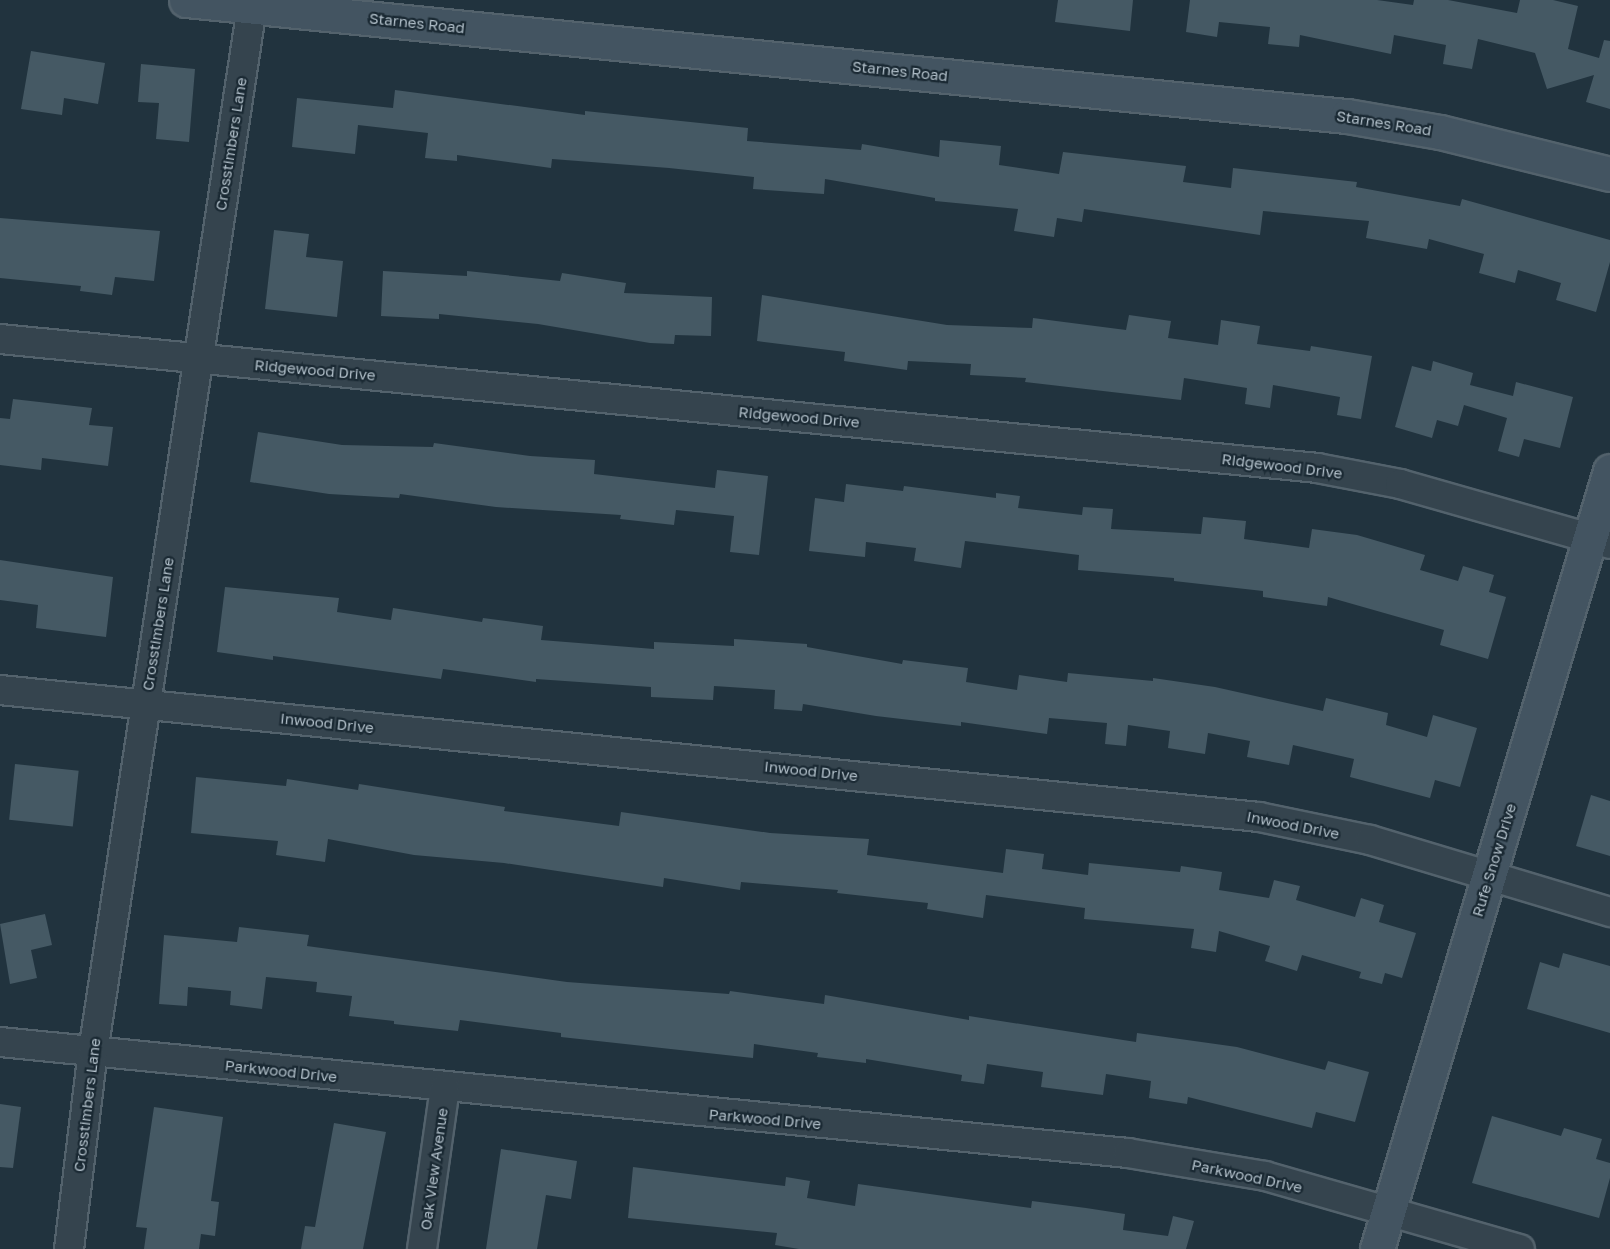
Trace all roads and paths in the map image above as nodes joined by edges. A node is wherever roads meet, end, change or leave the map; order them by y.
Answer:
1 (186, 0) edge
2 (252, 3) edge
3 (1610, 174) edge
4 (0, 339) edge
5 (198, 359) junction
6 (1610, 471) edge
7 (1600, 541) edge
8 (0, 690) edge
9 (145, 705) junction
10 (1489, 875) junction
11 (1610, 912) edge
12 (0, 1042) edge
13 (93, 1052) junction
14 (445, 1088) junction
15 (1389, 1210) junction
16 (69, 1249) edge
17 (422, 1249) edge
18 (1377, 1249) edge
19 (1520, 1249) edge

1 - 2 main road, Starnes Road
2 - 3 main road, Starnes Road
2 - 5 street, Crosstimbers Lane
4 - 5 street, Ridgewood Drive
5 - 7 street, Ridgewood Drive
5 - 9 street, Crosstimbers Lane
6 - 7 main road, Rufe Snow Drive
7 - 10 main road, Rufe Snow Drive
8 - 9 street, Inwood Drive
9 - 10 street, Inwood Drive
9 - 13 street, Crosstimbers Lane
10 - 11 street, Inwood Drive
10 - 15 main road, Rufe Snow Drive
12 - 13 street, Parkwood Drive
13 - 14 street, Parkwood Drive
13 - 16 street, Crosstimbers Lane
14 - 15 street, Parkwood Drive
14 - 17 street, Oak View Avenue
15 - 18 main road, Rufe Snow Drive
15 - 19 street, Parkwood Drive

